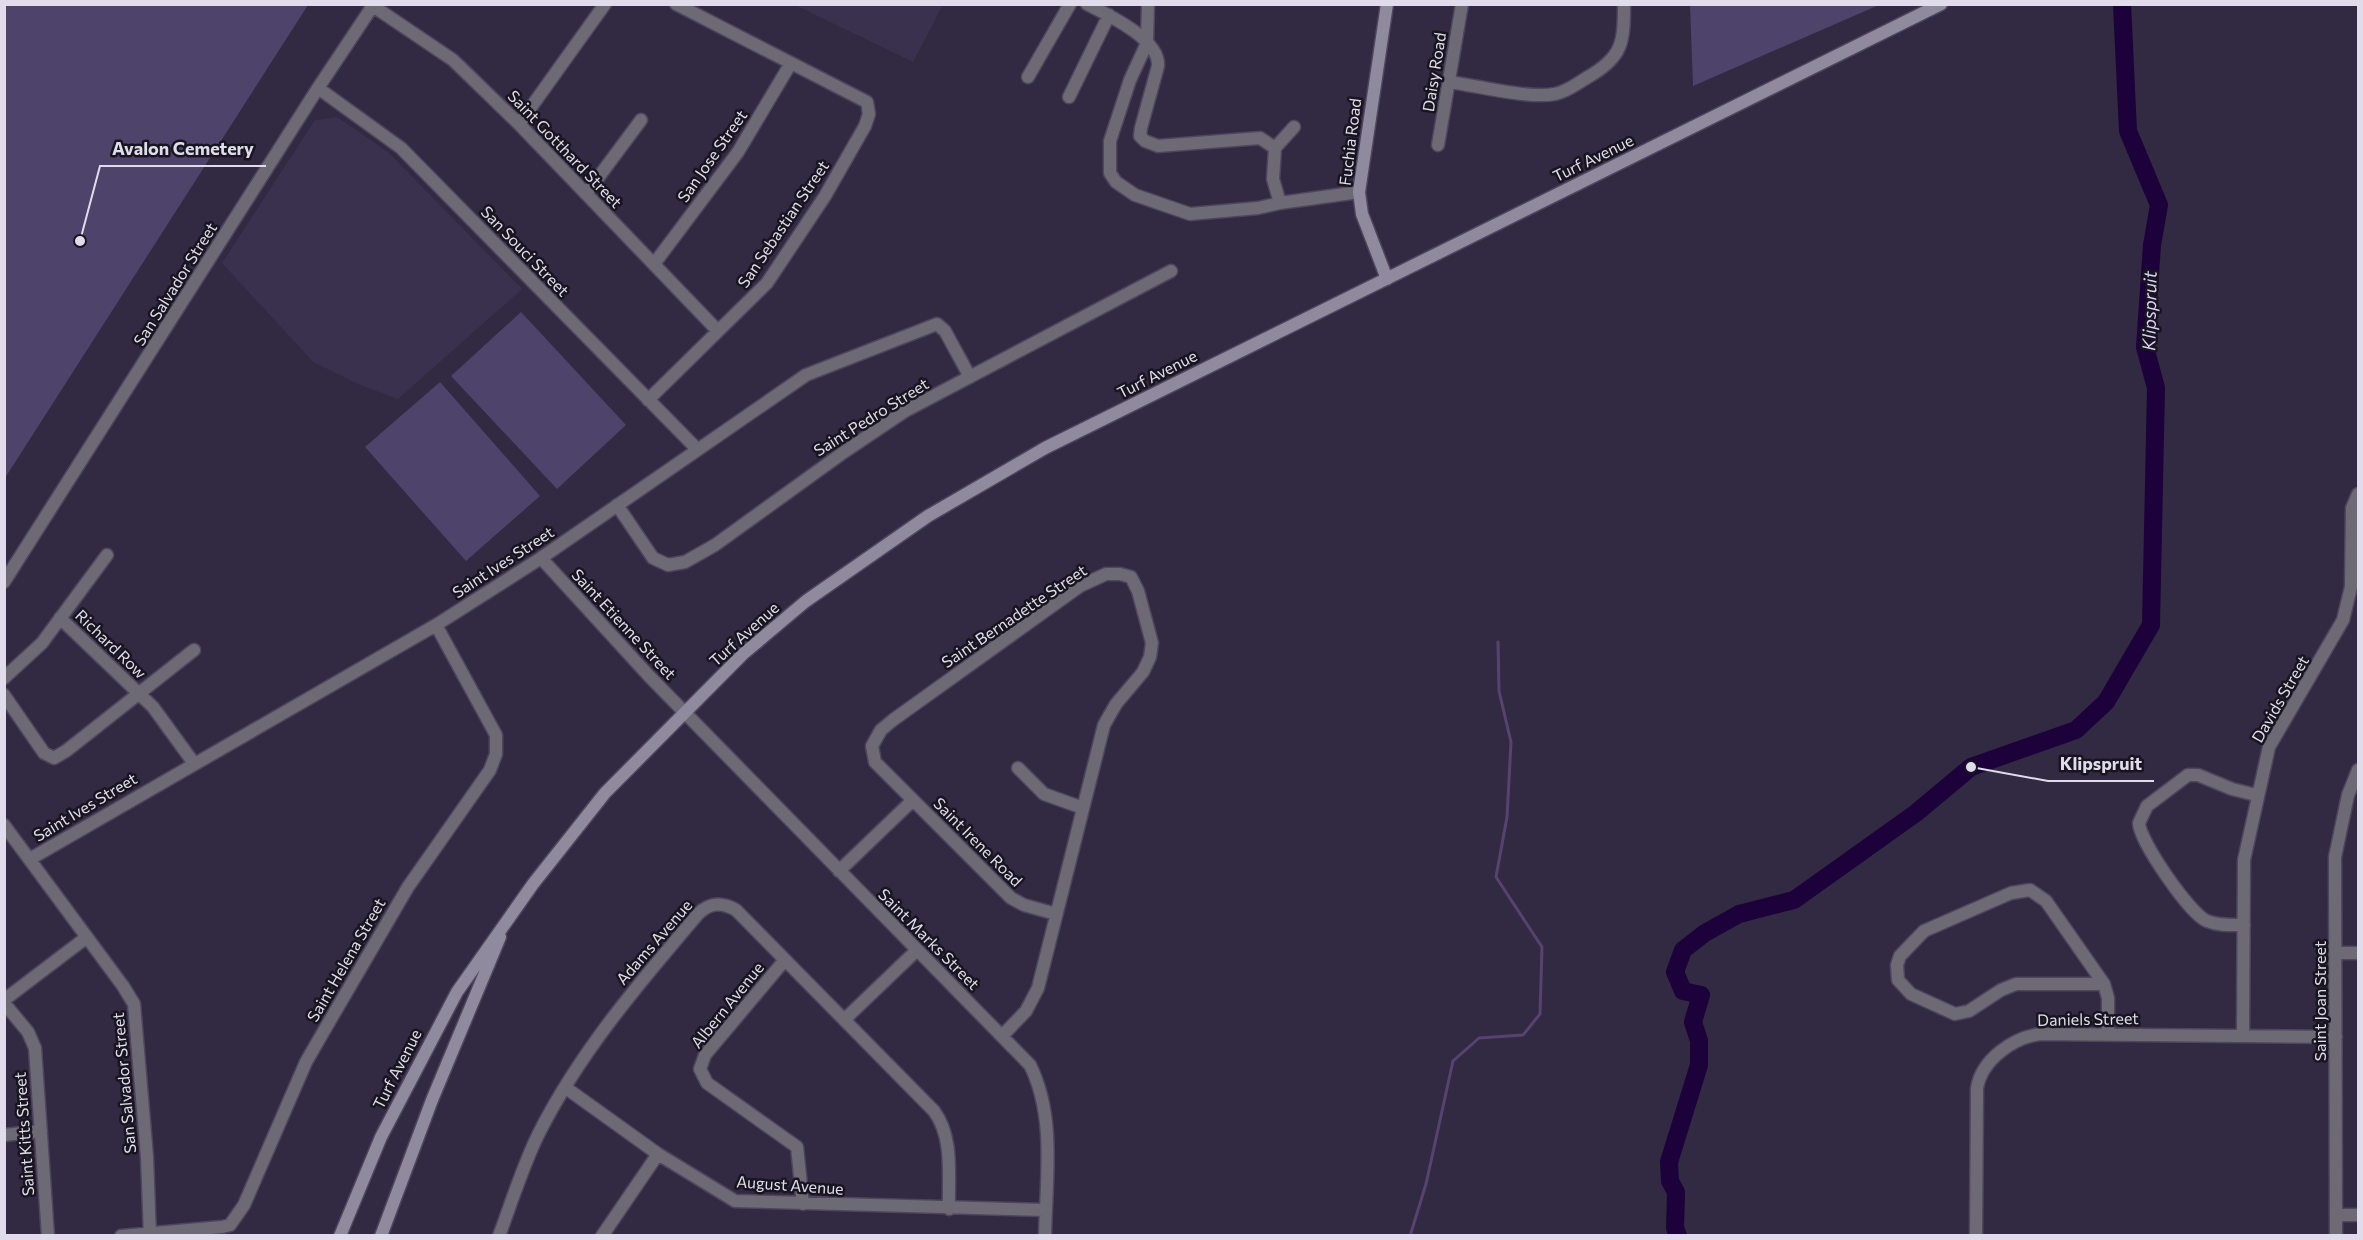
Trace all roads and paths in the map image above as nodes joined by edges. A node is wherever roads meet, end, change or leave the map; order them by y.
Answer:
1 (605, 4) edge
2 (676, 4) edge
3 (1070, 4) edge
4 (1087, 4) edge
5 (1148, 4) edge
6 (1387, 4) edge
7 (1462, 4) edge
8 (1624, 4) edge
9 (1941, 4) edge
10 (374, 5) edge
11 (1109, 15) junction
12 (1148, 43) junction
13 (790, 63) junction
14 (1028, 77) dead end
15 (1450, 82) junction
16 (318, 87) junction
17 (1070, 97) dead end
18 (641, 120) dead end
19 (519, 124) junction
20 (1294, 127) dead end
21 (1438, 145) dead end
22 (1275, 148) junction
23 (1359, 192) junction
24 (586, 194) junction
25 (1280, 203) junction
26 (654, 264) junction
27 (1171, 271) dead end
28 (1387, 279) junction
29 (718, 332) junction
30 (970, 377) junction
31 (648, 400) junction
32 (697, 449) junction
33 (2358, 494) edge
34 (617, 505) junction
35 (107, 555) dead end
36 (541, 558) junction
37 (4, 582) edge
38 (60, 618) junction
39 (436, 625) junction
40 (194, 650) dead end
41 (4, 678) edge
42 (139, 694) junction
43 (4, 695) edge
44 (684, 712) junction
45 (193, 762) junction
46 (1018, 768) dead end
47 (2358, 770) edge
48 (2256, 795) junction
49 (914, 800) junction
50 (1083, 808) junction
51 (4, 825) edge
52 (30, 859) junction
53 (839, 871) junction
54 (1056, 914) junction
55 (2244, 925) junction
56 (503, 930) junction
57 (87, 937) junction
58 (916, 951) junction
59 (2336, 953) junction
60 (2358, 953) edge
61 (784, 961) junction
62 (2104, 984) junction
63 (4, 1002) edge
64 (845, 1019) junction
65 (2108, 1034) junction
66 (1002, 1035) junction
67 (2243, 1035) junction
68 (2336, 1037) junction
69 (566, 1088) junction
70 (40, 1131) junction
71 (4, 1136) edge
72 (658, 1154) junction
73 (803, 1204) junction
74 (949, 1209) junction
75 (1046, 1210) junction
76 (2336, 1215) junction
77 (2358, 1215) edge
78 (150, 1235) edge
79 (48, 1236) edge
80 (121, 1236) edge
81 (340, 1236) edge
82 (381, 1236) edge
83 (499, 1236) edge
84 (602, 1236) edge
85 (1045, 1236) edge
86 (1976, 1236) edge
87 (2336, 1236) edge

1 - 19 street
2 - 13 street
3 - 14 street
4 - 11 street
5 - 12 street
6 - 23 main road, Fuchia Road
7 - 15 street, Daisy Road
8 - 15 street
9 - 28 main road, Turf Avenue
10 - 16 street, San Salvador Street
10 - 19 street, Saint Gotthard Street
11 - 12 street
11 - 17 street
12 - 22 street
12 - 25 street
13 - 26 street, San Jose Street
13 - 29 street, San Sebastian Street
15 - 21 street, Daisy Road
16 - 31 street, San Souci Street
16 - 37 street, San Salvador Street
18 - 24 street
19 - 24 street, Saint Gotthard Street
20 - 22 street
22 - 25 street
23 - 25 street
23 - 28 main road, Fuchia Road
24 - 26 street, Saint Gotthard Street
26 - 29 street, Saint Gotthard Street
27 - 30 street, Saint Pedro Street
28 - 44 main road, Turf Avenue
29 - 31 street, San Sebastian Street
30 - 32 street, Saint Ives Street
30 - 34 street, Saint Pedro Street
31 - 32 street, San Souci Street
32 - 34 street, Saint Ives Street
33 - 48 street, Davids Street
34 - 36 street, Saint Ives Street
35 - 38 street, Richard Row
36 - 39 street, Saint Ives Street
36 - 44 street, Saint Etienne Street
38 - 41 street, Richard Row
38 - 42 street, Richard Row
39 - 45 street, Saint Ives Street
39 - 78 street, Saint Helena Street
40 - 42 street, Richard Row
42 - 43 street, Richard Row
42 - 45 street, Richard Row
44 - 53 street, Saint Marks Street
44 - 56 main road, Turf Avenue
45 - 52 street, Saint Ives Street
46 - 50 street
47 - 59 street, Saint Joan Street
48 - 55 street, Davids Street
48 - 55 street
49 - 50 street, Saint Bernadette Street
49 - 53 street
49 - 54 street, Saint Irene Road
50 - 54 street, Saint Bernadette Street
51 - 52 street, San Salvador Street
52 - 57 street, San Salvador Street
53 - 58 street, Saint Marks Street
54 - 66 street, Saint Bernadette Street
55 - 67 street, Davids Street
56 - 81 main road, Turf Avenue
56 - 82 main road, Turf Avenue
57 - 63 street
57 - 78 street, San Salvador Street
58 - 64 street
58 - 66 street, Saint Marks Street
59 - 60 street
59 - 68 street, Saint Joan Street
61 - 64 street, Adams Avenue
61 - 69 street, Adams Avenue
61 - 73 street, Albern Avenue
62 - 62 street
62 - 65 street
63 - 70 street, Saint Kitts Street
64 - 74 street, Adams Avenue
65 - 67 street, Daniels Street
65 - 86 street, Daniels Street
66 - 75 street, Saint Marks Street
67 - 68 street, Daniels Street
68 - 76 street, Saint Joan Street
69 - 72 street, August Avenue
69 - 83 street, Adams Avenue
70 - 71 street
70 - 79 street, Saint Kitts Street
72 - 73 street, August Avenue
72 - 84 street
73 - 74 street, August Avenue
74 - 75 street, August Avenue
75 - 85 street, Saint Marks Street
76 - 77 street
76 - 87 street, Saint Joan Street
78 - 80 street, Saint Helena Street

